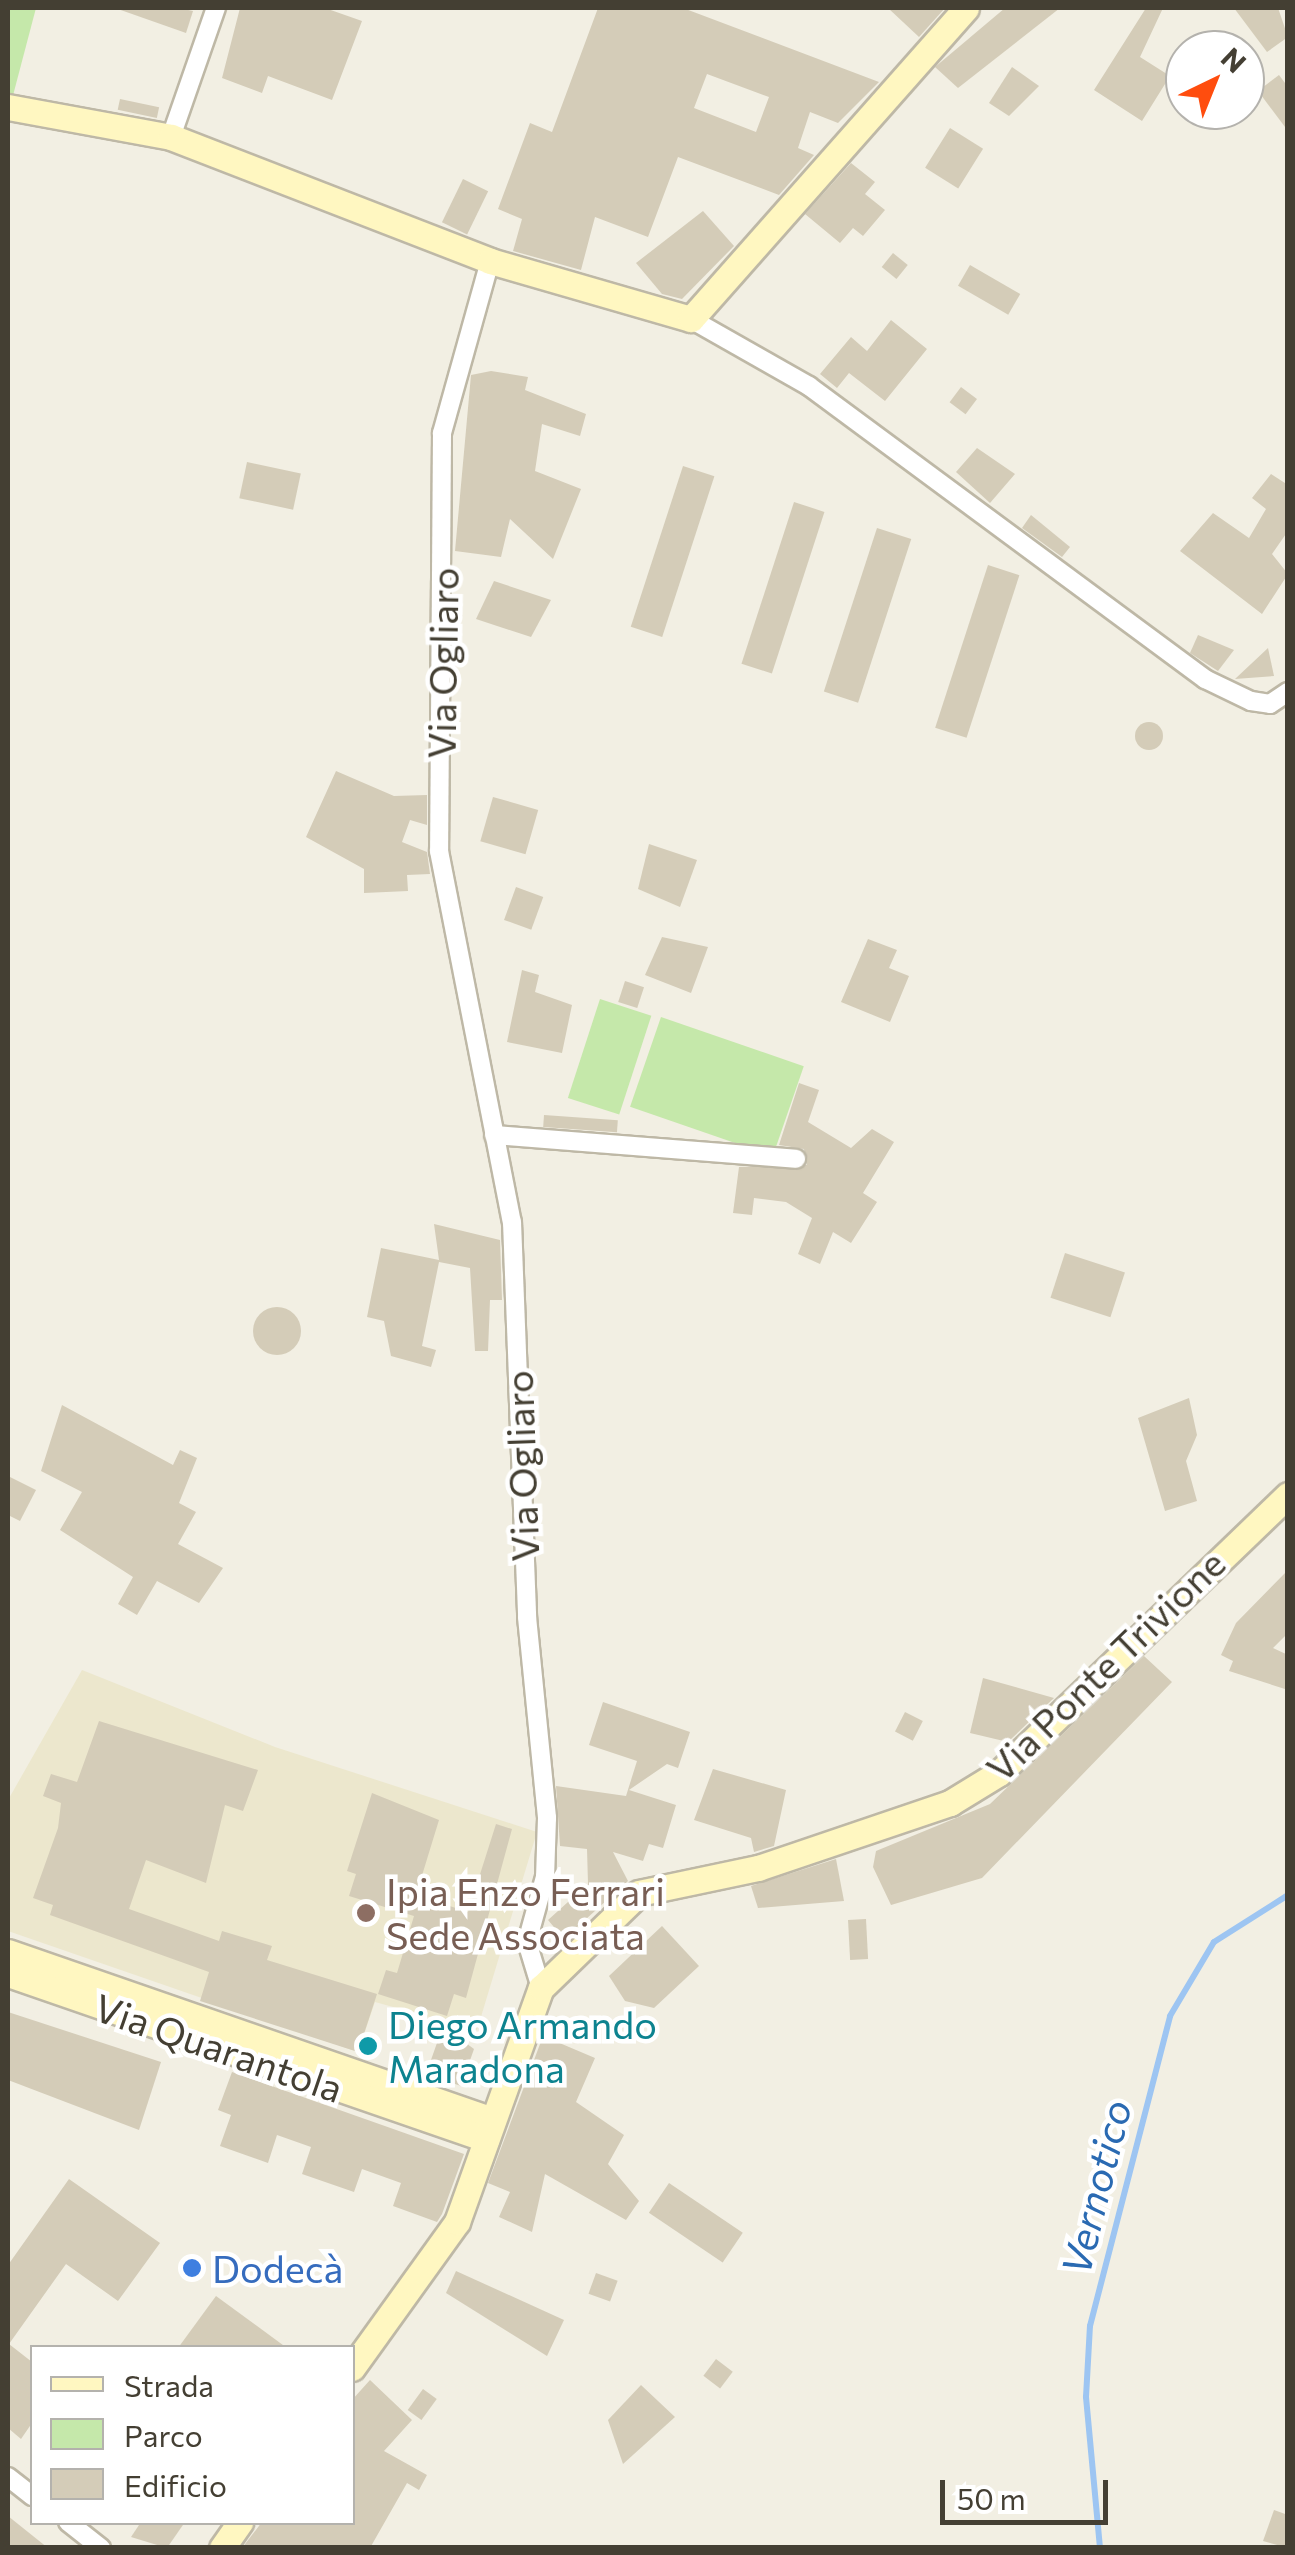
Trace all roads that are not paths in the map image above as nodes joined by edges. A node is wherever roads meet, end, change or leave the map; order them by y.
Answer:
1 (216, 8) edge
2 (966, 8) edge
3 (8, 107) edge
4 (171, 138) junction
5 (490, 260) junction
6 (691, 319) junction
7 (1288, 692) edge
8 (494, 1135) junction
9 (796, 1160) dead end
10 (1288, 1495) edge
11 (8, 1952) edge
12 (8, 1974) edge
13 (55, 1978) junction
14 (541, 1988) junction
15 (490, 2129) junction
16 (355, 2364) edge
17 (8, 2477) edge
18 (30, 2494) edge
19 (72, 2525) edge
20 (238, 2525) edge
21 (101, 2548) edge
22 (222, 2548) edge

1 - 4 street
2 - 6 street
3 - 4 street
4 - 5 street
5 - 6 street
5 - 8 street, Via Ogliaro
6 - 7 street
8 - 9 street
8 - 14 street, Via Ogliaro
10 - 14 street, Via Ponte Trivione
11 - 13 street
12 - 13 street, Via Quarantola
13 - 15 street, Via Quarantola
14 - 15 street
15 - 16 street
17 - 18 street
19 - 21 street
20 - 22 street

